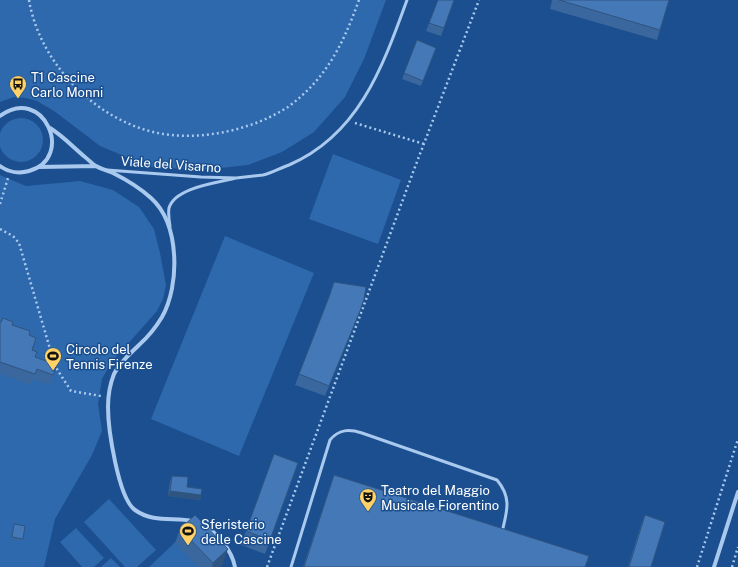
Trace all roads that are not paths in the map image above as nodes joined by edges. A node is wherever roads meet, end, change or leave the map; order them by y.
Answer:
1 (407, 0) edge
2 (0, 116) edge
3 (50, 128) junction
4 (0, 166) edge
5 (96, 166) junction
6 (39, 167) junction
7 (104, 169) junction
8 (236, 178) junction
9 (171, 234) junction
10 (738, 492) edge
11 (502, 533) edge
12 (235, 567) edge
13 (290, 567) edge
14 (714, 567) edge

1 - 8 lane, Viale del Visarno
2 - 3 street, Viale del Visarno
3 - 5 street, Viale del Visarno
3 - 6 street
4 - 6 street, Viale del Visarno
5 - 6 street, Viale del Visarno
5 - 7 street, Viale del Visarno
7 - 8 lane, Viale del Visarno
7 - 9 street, Viale del Visarno
8 - 9 lane, Viale del Visarno
9 - 12 street, Viale del Visarno
10 - 14 street
11 - 13 lane

